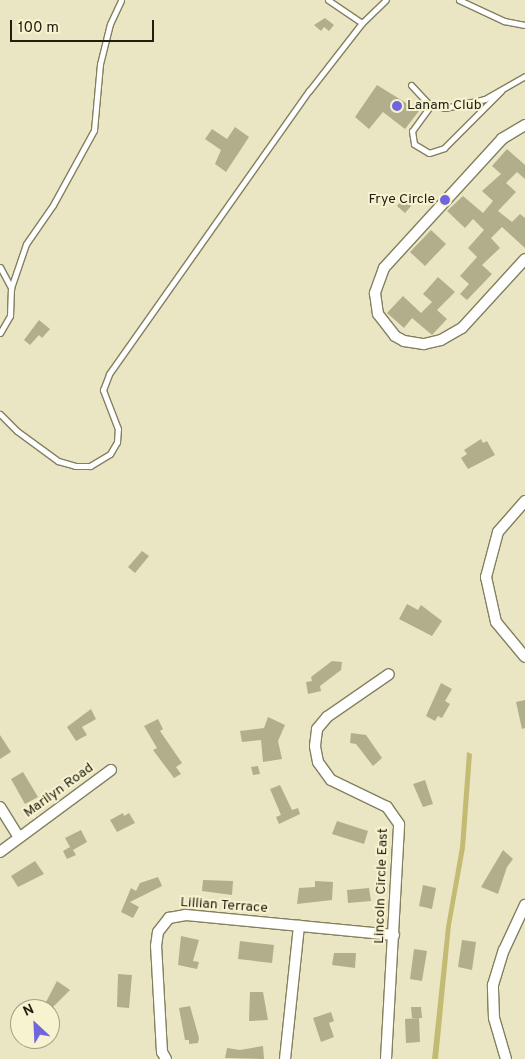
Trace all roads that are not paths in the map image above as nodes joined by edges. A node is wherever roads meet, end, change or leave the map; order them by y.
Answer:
1 (121, 0) edge
2 (328, 0) edge
3 (386, 0) edge
4 (459, 0) edge
5 (362, 23) junction
6 (525, 25) edge
7 (525, 76) edge
8 (412, 85) dead end
9 (502, 91) junction
10 (430, 105) junction
11 (525, 125) edge
12 (525, 259) edge
13 (0, 267) edge
14 (11, 288) junction
15 (0, 333) edge
16 (0, 414) edge
17 (6, 420) junction
18 (0, 424) edge
19 (525, 501) edge
20 (525, 658) edge
21 (390, 674) dead end
22 (111, 770) dead end
23 (0, 807) edge
24 (19, 838) junction
25 (0, 852) edge
26 (525, 905) edge
27 (299, 926) junction
28 (394, 935) junction
29 (166, 1059) edge
30 (285, 1059) edge
31 (386, 1059) edge
32 (506, 1059) edge

1 - 14 lane
2 - 5 lane
3 - 5 lane
4 - 6 lane
5 - 17 lane
7 - 9 lane
8 - 10 lane
9 - 10 lane
9 - 10 lane
11 - 12 street
13 - 14 lane
14 - 15 lane
16 - 17 lane
17 - 18 lane
19 - 20 street
21 - 28 street, Lincoln Circle East
22 - 24 street, Marilyn Road
23 - 24 street
24 - 25 street, Marilyn Road
26 - 32 street
27 - 28 street, Lillian Terrace
27 - 29 street, Lillian Terrace
27 - 30 street
28 - 31 street, Lincoln Circle East

